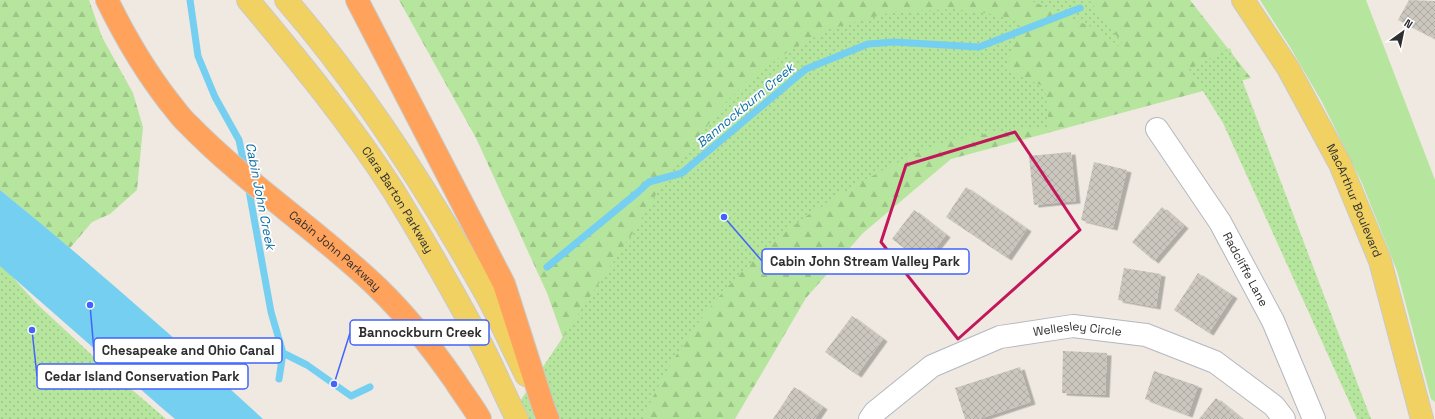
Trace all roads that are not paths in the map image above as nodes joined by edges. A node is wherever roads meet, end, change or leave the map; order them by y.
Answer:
1 (107, 0) edge
2 (248, 0) edge
3 (286, 0) edge
4 (357, 0) edge
5 (1243, 0) edge
6 (1157, 129) dead end
7 (546, 414) edge
8 (480, 419) edge
9 (517, 419) edge
10 (870, 419) edge
11 (1284, 419) edge
12 (1314, 419) edge
13 (1422, 419) edge

1 - 8 highway, Cabin John Parkway
2 - 9 main road, Clara Barton Parkway
3 - 7 main road
4 - 7 highway
5 - 13 main road, MacArthur Boulevard
6 - 12 street, Radcliffe Lane
10 - 11 street, Wellesley Circle

